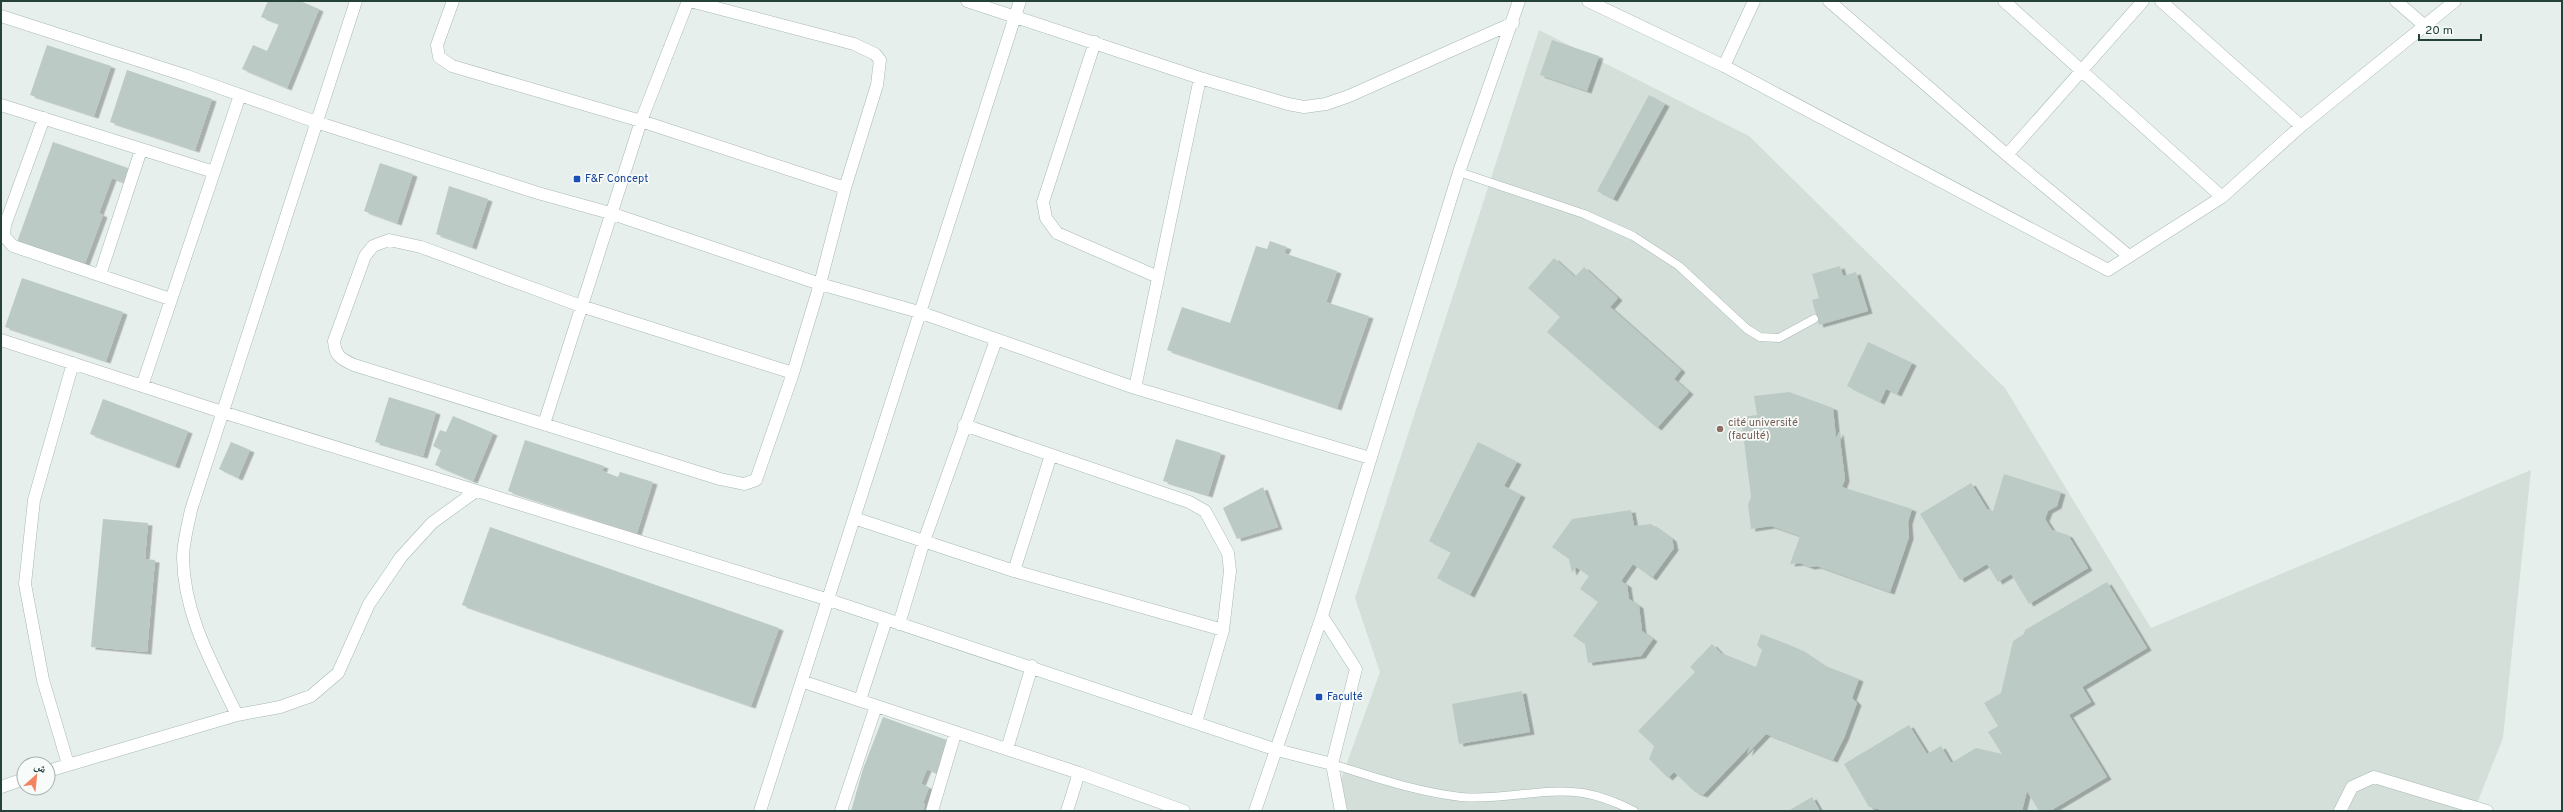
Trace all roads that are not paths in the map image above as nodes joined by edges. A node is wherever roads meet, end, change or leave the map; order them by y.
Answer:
1 (356, 1) edge
2 (453, 1) edge
3 (689, 1) edge
4 (967, 1) edge
5 (1020, 1) edge
6 (1520, 1) edge
7 (1588, 1) edge
8 (1754, 1) edge
9 (1829, 1) edge
10 (2004, 1) edge
11 (2143, 1) edge
12 (2160, 1) edge
13 (2396, 1) edge
14 (2455, 1) edge
15 (1, 16) edge
16 (1016, 17) junction
17 (1513, 23) junction
18 (2425, 26) junction
19 (1095, 42) junction
20 (1724, 66) junction
21 (2082, 71) junction
22 (1200, 78) junction
23 (240, 95) junction
24 (1, 105) edge
25 (44, 118) junction
26 (641, 121) junction
27 (319, 123) junction
28 (2301, 126) junction
29 (141, 150) junction
30 (2007, 155) junction
31 (214, 172) junction
32 (1459, 172) junction
33 (845, 188) junction
34 (2222, 197) junction
35 (610, 213) junction
36 (2129, 256) junction
37 (100, 275) junction
38 (1158, 277) junction
39 (820, 284) junction
40 (170, 299) junction
41 (581, 306) junction
42 (919, 312) junction
43 (1814, 318) dead end
44 (1, 340) edge
45 (996, 340) junction
46 (73, 363) junction
47 (793, 373) junction
48 (142, 386) junction
49 (1135, 388) junction
50 (222, 412) junction
51 (544, 424) junction
52 (964, 425) junction
53 (1051, 455) junction
54 (1370, 458) junction
55 (476, 491) junction
56 (854, 518) junction
57 (924, 541) junction
58 (1014, 571) junction
59 (829, 600) junction
60 (1322, 616) junction
61 (886, 620) junction
62 (899, 624) junction
63 (1223, 630) junction
64 (1032, 666) junction
65 (804, 682) junction
66 (860, 700) junction
67 (876, 706) junction
68 (238, 716) junction
69 (1196, 722) junction
70 (955, 734) junction
71 (1007, 749) junction
72 (1277, 750) junction
73 (68, 764) junction
74 (1332, 764) junction
75 (56, 768) edge
76 (1079, 773) junction
77 (16, 782) edge
78 (1, 787) edge
79 (1166, 808) edge
80 (760, 811) edge
81 (841, 811) edge
82 (932, 811) edge
83 (1067, 811) edge
84 (1184, 811) edge
85 (1255, 811) edge
86 (1341, 811) edge
87 (1634, 811) edge
88 (2340, 811) edge
89 (2486, 811) edge

1 - 27 street
2 - 26 street
3 - 26 street
3 - 33 street
4 - 16 street
5 - 16 street
6 - 17 street
7 - 20 street
8 - 20 street
9 - 30 street
10 - 21 street
11 - 21 street
12 - 28 street
13 - 18 street
14 - 18 street
15 - 23 street
16 - 19 street
16 - 42 street
17 - 22 street
17 - 32 street
18 - 28 street
19 - 22 street
19 - 38 street
20 - 36 street
21 - 30 street
21 - 34 street
22 - 38 street
23 - 27 street
23 - 31 street
24 - 25 street
25 - 29 street
25 - 37 street
26 - 33 street
26 - 35 street
27 - 35 street
27 - 50 street
28 - 34 street
29 - 31 street
29 - 37 street
30 - 36 street
31 - 40 street
32 - 43 lane
32 - 54 street
33 - 39 street
34 - 36 street
35 - 39 street
35 - 41 street
37 - 40 street
38 - 49 street
39 - 42 street
39 - 47 street
40 - 48 street
41 - 47 street
41 - 51 street
41 - 51 street
42 - 45 street
42 - 56 street
44 - 46 street
45 - 49 street
45 - 52 street
46 - 48 street
46 - 73 street
47 - 51 street
48 - 50 street
49 - 54 street
50 - 55 street
50 - 68 street
52 - 53 street
52 - 57 street
53 - 58 street
53 - 63 street
54 - 60 street
55 - 59 street
55 - 68 street
56 - 57 street
56 - 59 street
57 - 58 street
57 - 62 street
58 - 63 street
59 - 61 street
59 - 65 street
60 - 72 street
60 - 74 street
61 - 62 street
61 - 66 street
62 - 64 street
63 - 69 street
64 - 69 street
64 - 71 street
65 - 66 street
65 - 80 street
66 - 67 street
67 - 70 street
67 - 81 street
68 - 73 street
69 - 72 street
70 - 71 street
70 - 82 street
71 - 76 street
72 - 74 street
72 - 85 street
73 - 75 street
74 - 86 street
74 - 87 lane
76 - 79 street
76 - 83 street
77 - 78 street
79 - 84 street
88 - 89 street

